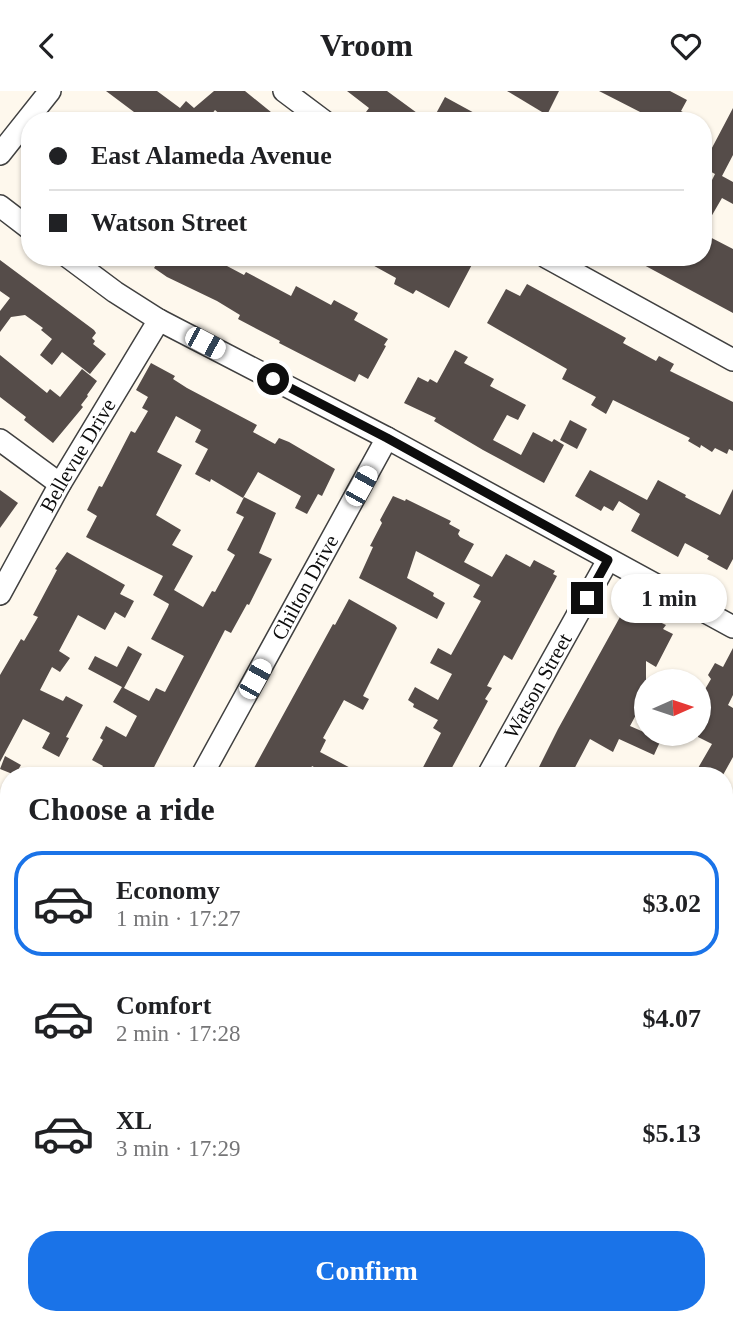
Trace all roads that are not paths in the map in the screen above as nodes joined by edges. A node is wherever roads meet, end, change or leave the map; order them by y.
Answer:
1 (50, 91) edge
2 (284, 91) edge
3 (33, 112) edge
4 (312, 112) edge
5 (21, 128) edge
6 (0, 154) edge
7 (0, 207) edge
8 (21, 222) edge
9 (80, 266) edge
10 (562, 266) edge
11 (159, 320) junction
12 (733, 360) edge
13 (387, 438) junction
14 (0, 440) edge
15 (60, 484) junction
16 (608, 560) junction
17 (0, 594) edge
18 (733, 627) edge
19 (206, 767) edge
20 (492, 767) edge

1 - 3 street
2 - 4 street
5 - 6 street
7 - 8 street
9 - 11 street
10 - 12 street
11 - 13 street
11 - 15 street, Bellevue Drive
13 - 16 street
13 - 19 street, Chilton Drive
14 - 15 street
15 - 17 street, Bellevue Drive
16 - 18 street
16 - 20 street, Watson Street

